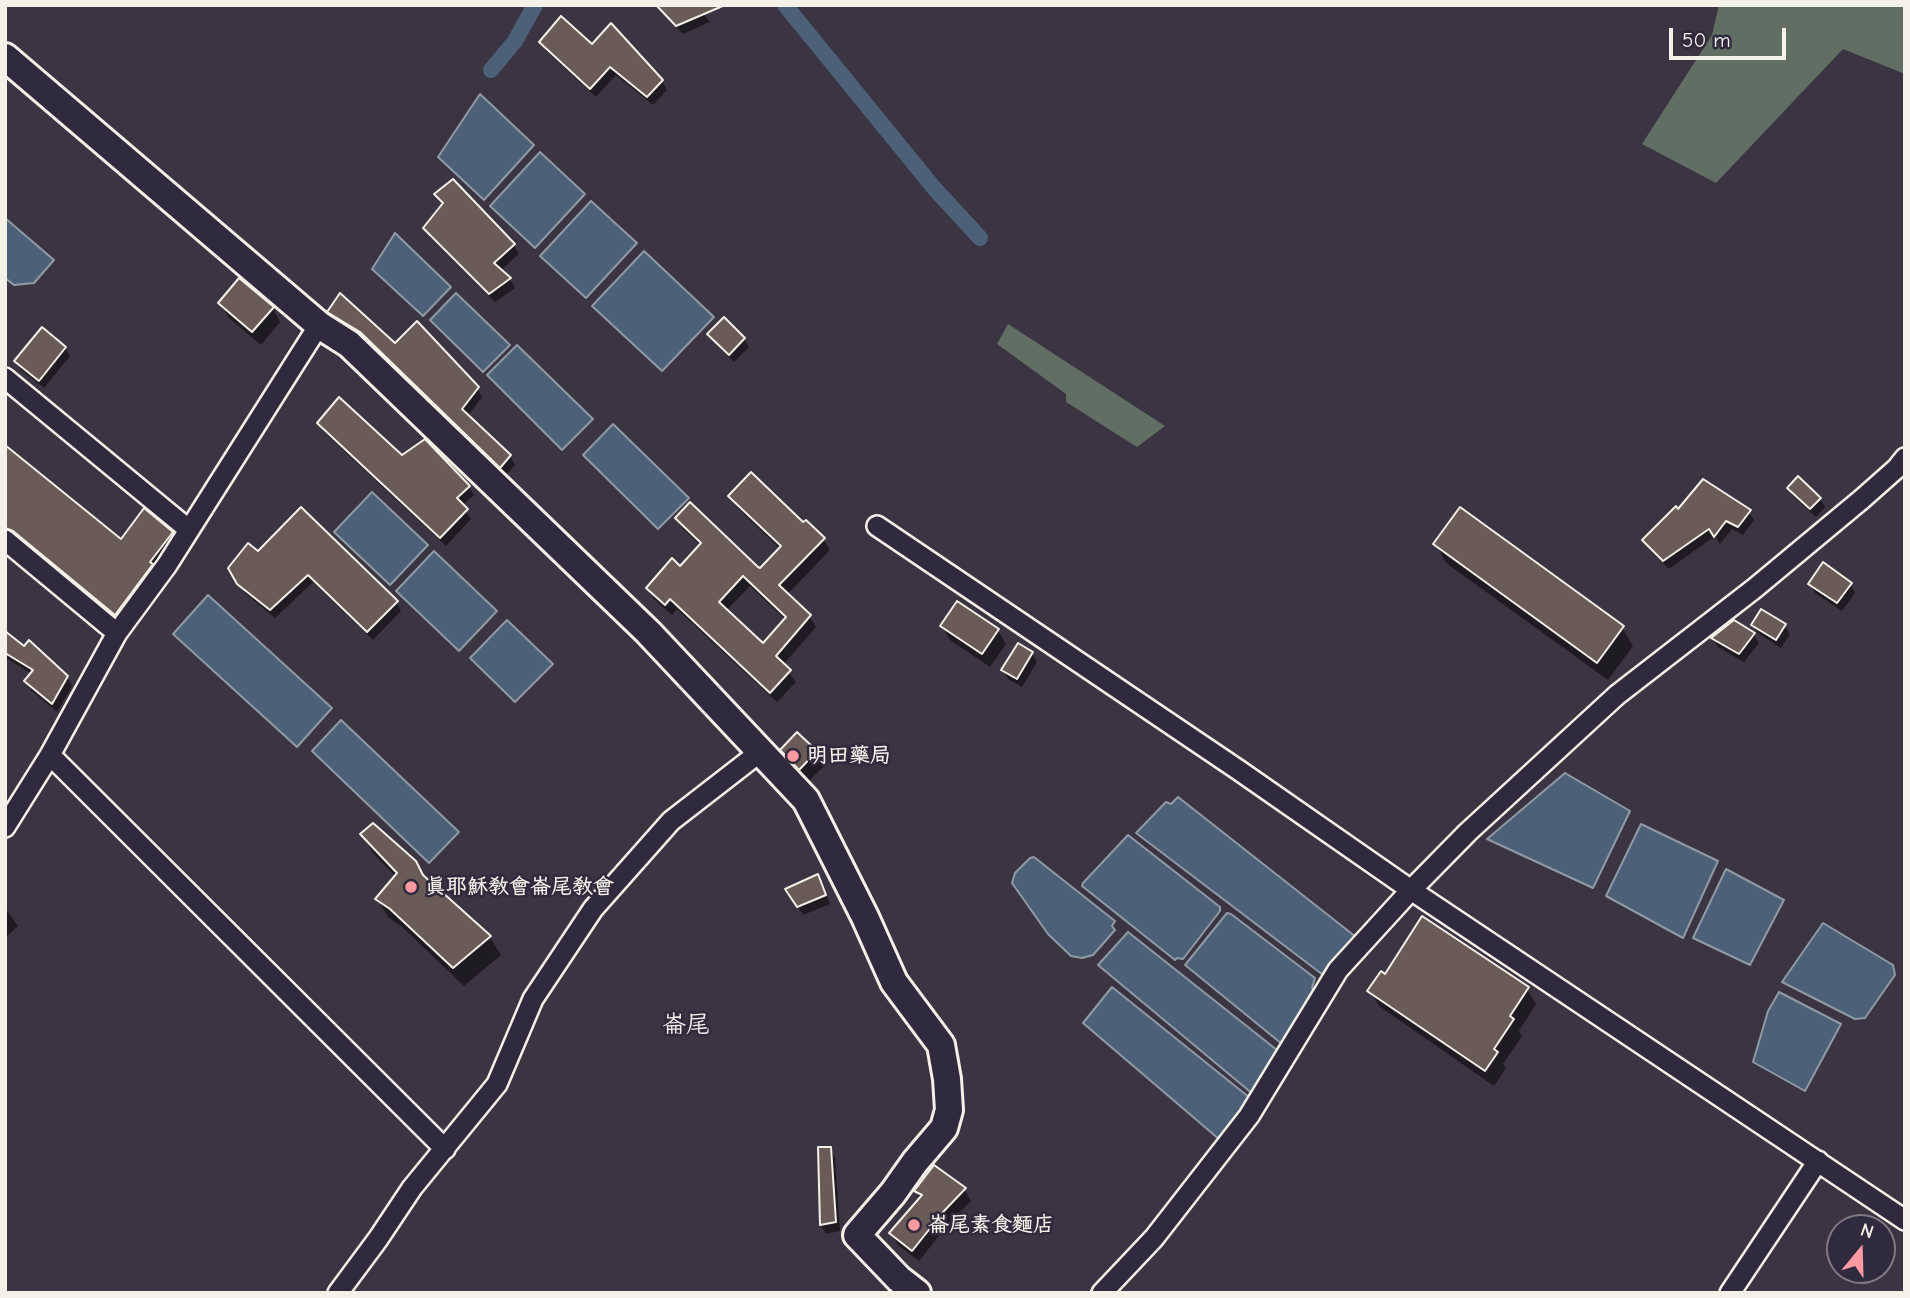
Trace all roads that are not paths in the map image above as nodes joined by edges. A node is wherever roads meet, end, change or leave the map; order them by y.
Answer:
1 (5, 57) edge
2 (320, 325) junction
3 (5, 378) edge
4 (1905, 458) edge
5 (877, 526) dead end
6 (188, 529) junction
7 (5, 540) edge
8 (117, 633) junction
9 (760, 752) junction
10 (50, 755) junction
11 (5, 827) edge
12 (1411, 890) junction
13 (445, 1149) junction
14 (1818, 1161) junction
15 (1905, 1220) edge
16 (338, 1293) edge
17 (917, 1293) edge
18 (1102, 1293) edge
19 (1730, 1293) edge

1 - 2 street
2 - 6 street
2 - 9 street
3 - 6 street
4 - 12 street
5 - 12 street
6 - 8 street
7 - 8 street
8 - 10 street
9 - 13 street
9 - 17 street
10 - 11 street
10 - 13 street
12 - 14 street
12 - 18 street
13 - 16 street
14 - 15 street
14 - 19 street

